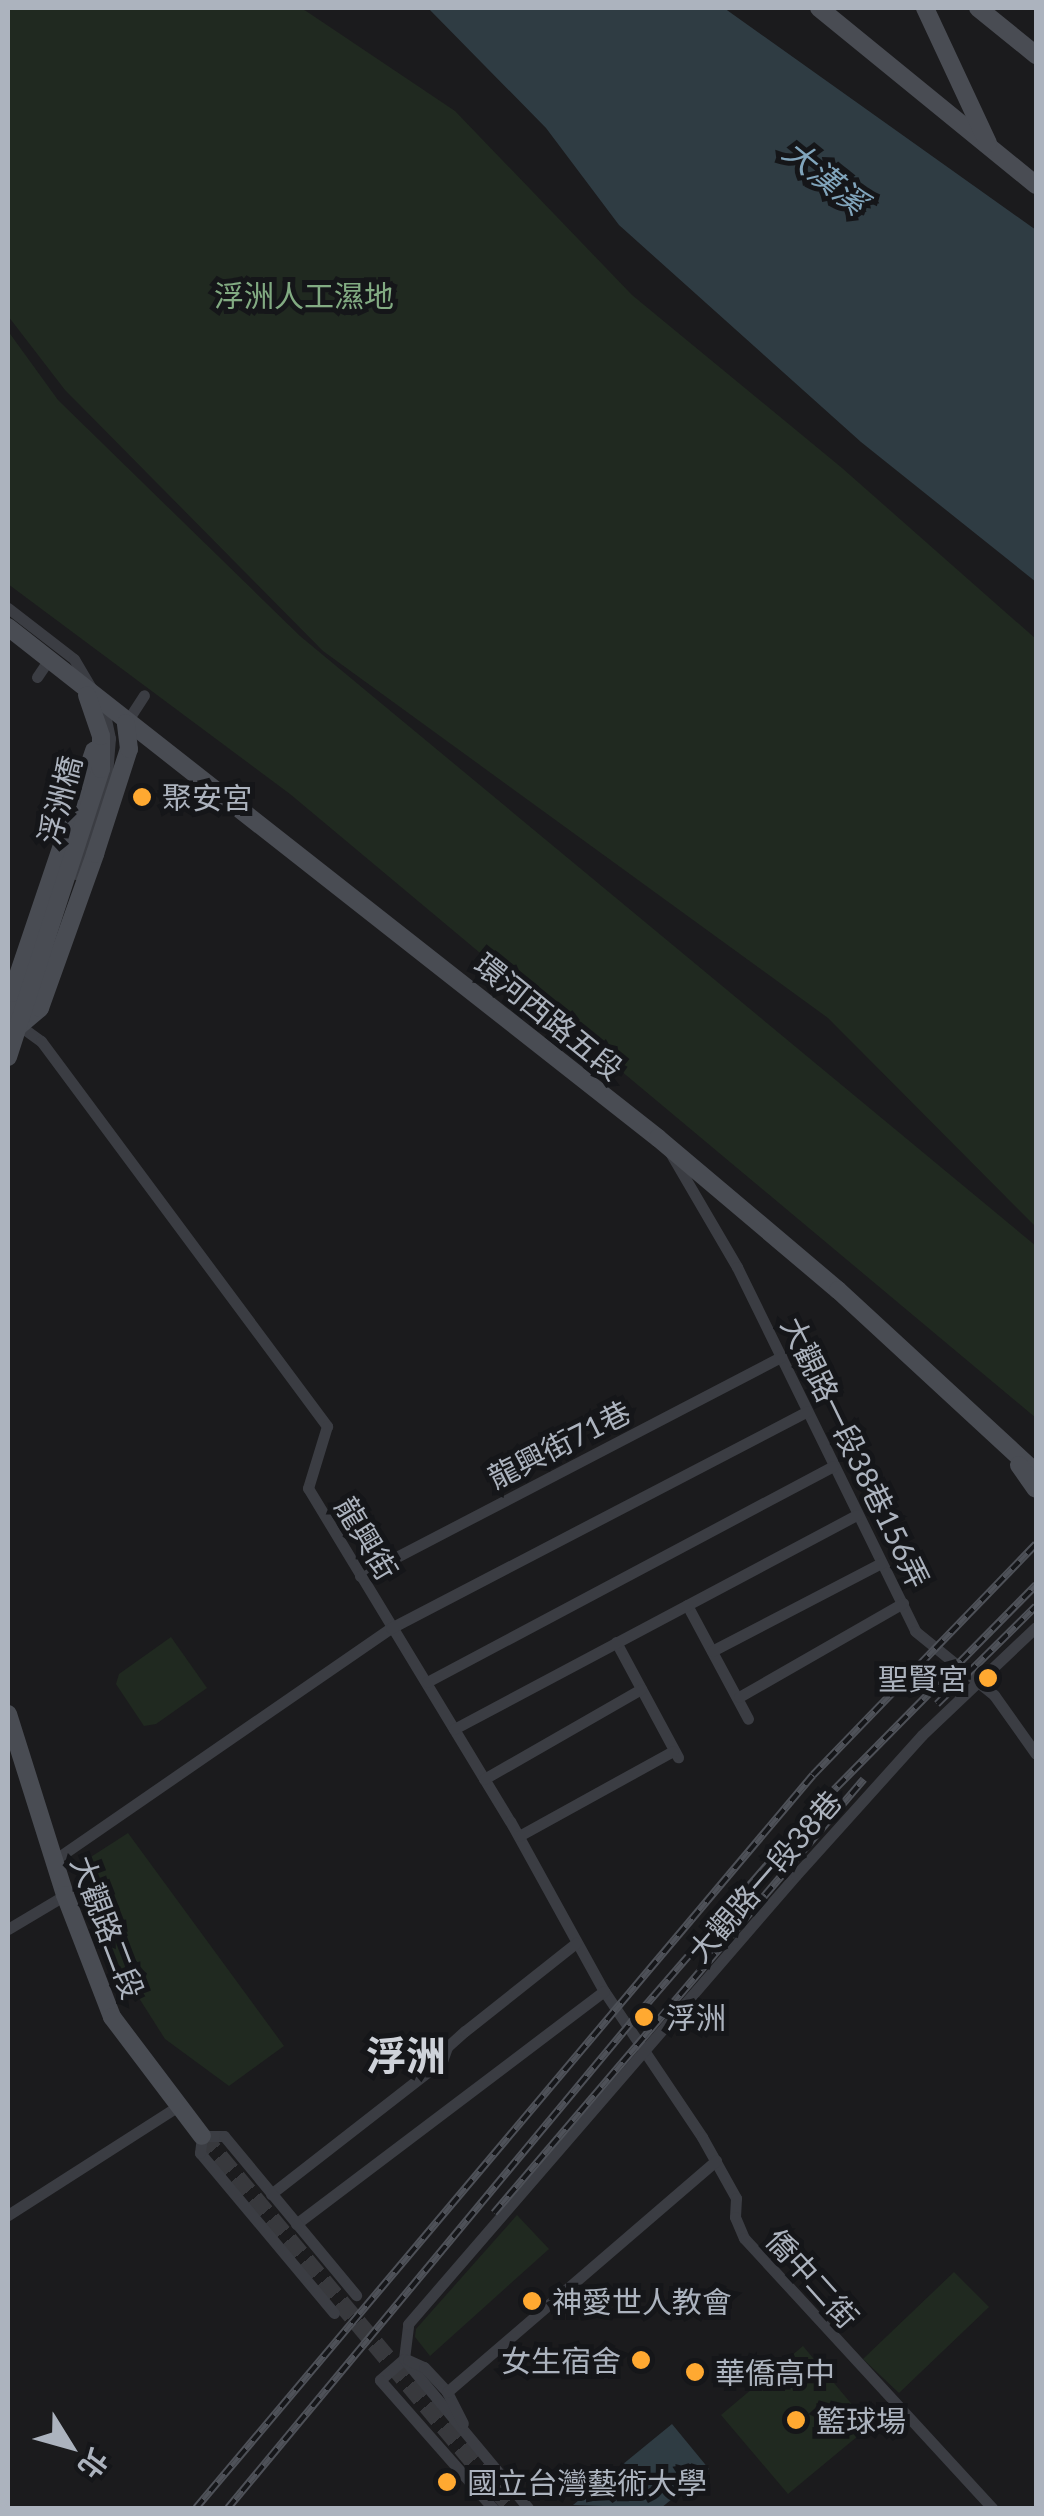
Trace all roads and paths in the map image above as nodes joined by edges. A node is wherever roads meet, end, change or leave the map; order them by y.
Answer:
1 (819, 8) edge
2 (925, 8) edge
3 (978, 8) edge
4 (1036, 55) edge
5 (990, 146) junction
6 (1036, 184) edge
7 (8, 608) edge
8 (8, 618) edge
9 (8, 626) edge
10 (50, 659) junction
11 (73, 677) junction
12 (37, 678) dead end
13 (144, 695) dead end
14 (126, 722) junction
15 (94, 755) junction
16 (58, 909) junction
17 (20, 1026) junction
18 (8, 1057) edge
19 (665, 1144) junction
20 (780, 1358) junction
21 (807, 1411) junction
22 (1001, 1440) junction
23 (833, 1466) junction
24 (1036, 1472) edge
25 (1036, 1489) edge
26 (857, 1515) junction
27 (881, 1563) junction
28 (360, 1576) junction
29 (903, 1604) junction
30 (687, 1605) junction
31 (1036, 1627) edge
32 (391, 1628) junction
33 (616, 1642) junction
34 (712, 1652) junction
35 (427, 1682) junction
36 (978, 1682) junction
37 (641, 1689) junction
38 (740, 1698) junction
39 (8, 1714) edge
40 (748, 1719) dead end
41 (454, 1730) junction
42 (1036, 1754) edge
43 (484, 1778) junction
44 (519, 1836) junction
45 (53, 1862) junction
46 (64, 1895) junction
47 (8, 1929) edge
48 (576, 1943) junction
49 (604, 1990) junction
50 (644, 2051) junction
51 (176, 2107) junction
52 (202, 2136) junction
53 (716, 2161) junction
54 (271, 2194) junction
55 (8, 2215) edge
56 (296, 2224) junction
57 (356, 2294) dead end
58 (334, 2313) dead end
59 (404, 2359) junction
60 (447, 2392) junction
61 (463, 2428) junction
62 (493, 2508) edge
63 (528, 2508) edge
64 (992, 2508) edge

1 - 5 street
2 - 5 street
3 - 4 street
5 - 6 street
7 - 16 street
8 - 16 street, 浮洲橋
9 - 10 street, 環河西路五段
10 - 11 street, 環河西路五段
10 - 12 street
11 - 14 street, 環河西路五段
11 - 15 street
13 - 14 street
14 - 15 street
14 - 17 street
14 - 19 street, 環河西路五段
15 - 17 street
16 - 17 street, 浮洲橋
17 - 18 street
17 - 28 street, 龍興街
19 - 20 street, 大觀路一段38巷156弄
19 - 22 street, 環河西路五段
20 - 21 street, 大觀路一段38巷156弄
20 - 28 street, 龍興街71巷
21 - 23 street, 大觀路一段38巷156弄
21 - 32 street
22 - 24 street, 環河西路五段
22 - 25 street
23 - 26 street, 大觀路一段38巷156弄
23 - 35 street
26 - 27 street, 大觀路一段38巷156弄
26 - 30 street
27 - 29 street, 大觀路一段38巷156弄
27 - 34 street
28 - 32 street, 龍興街
29 - 36 street, 大觀路一段38巷156弄
29 - 38 street
30 - 33 street
30 - 34 street
31 - 36 street, 大觀路一段38巷
32 - 35 street, 龍興街
32 - 45 street
33 - 37 street
33 - 41 street
34 - 38 street
35 - 41 street, 龍興街
36 - 42 street, 大觀路一段38巷156弄
36 - 50 street, 大觀路一段38巷
37 - 43 street
37 - 44 street
38 - 40 street
39 - 45 street, 大觀路二段
41 - 43 street, 龍興街
43 - 44 street, 龍興街
44 - 48 street, 龍興街
45 - 46 street, 大觀路二段
46 - 47 street
46 - 51 street, 大觀路二段
48 - 49 street, 龍興街
48 - 54 street
49 - 50 street, 龍興街
49 - 56 street
50 - 53 street, 僑中二街
50 - 59 street, 大觀路一段38巷
51 - 52 street, 大觀路二段
51 - 55 street
52 - 54 street, 大觀路二段
52 - 58 street, 大觀路二段
53 - 60 street
53 - 64 street, 僑中二街
54 - 56 street, 大觀路二段
56 - 57 street, 大觀路二段
59 - 60 street
59 - 61 street
59 - 62 street
60 - 61 street
61 - 63 street

